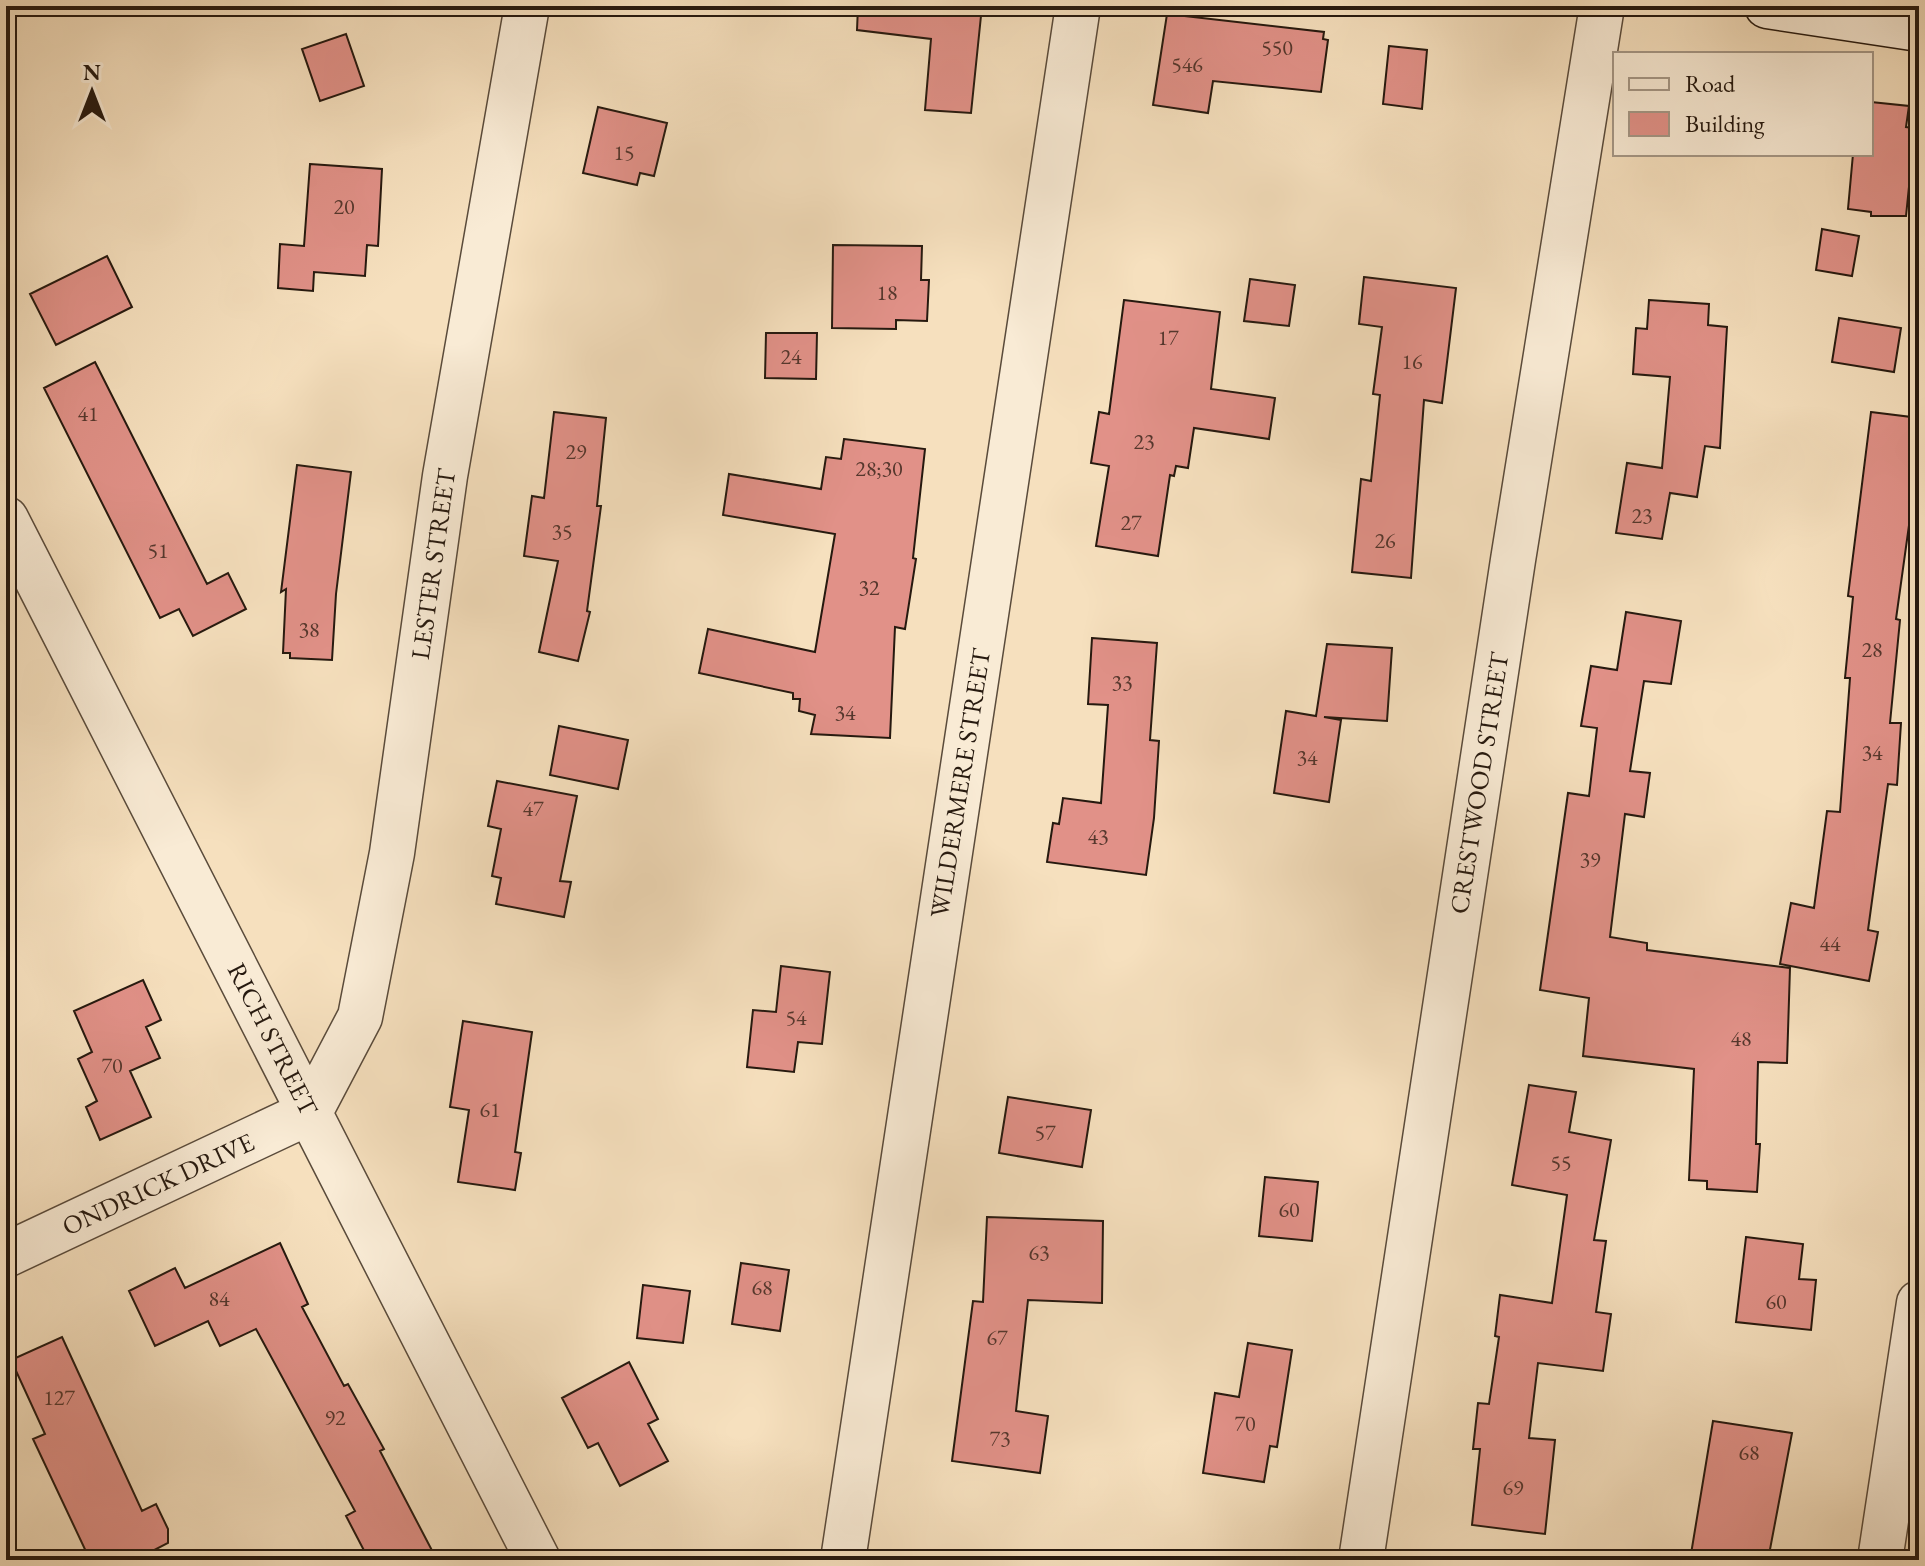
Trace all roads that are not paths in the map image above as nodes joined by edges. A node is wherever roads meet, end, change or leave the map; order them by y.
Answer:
1 (527, 6) edge
2 (1078, 6) edge
3 (1602, 6) edge
4 (1767, 6) edge
5 (1919, 29) edge
6 (6, 519) edge
7 (310, 1112) junction
8 (6, 1255) edge
9 (1919, 1303) edge
10 (538, 1560) edge
11 (843, 1560) edge
12 (1361, 1560) edge
13 (1880, 1560) edge

1 - 7 street, LESTER STREET
2 - 11 street, WILDERMERE STREET
3 - 12 street, CRESTWOOD STREET
4 - 5 street
6 - 7 street, RICH STREET
7 - 8 street, ONDRICK DRIVE
7 - 10 street, RICH STREET
9 - 13 street

